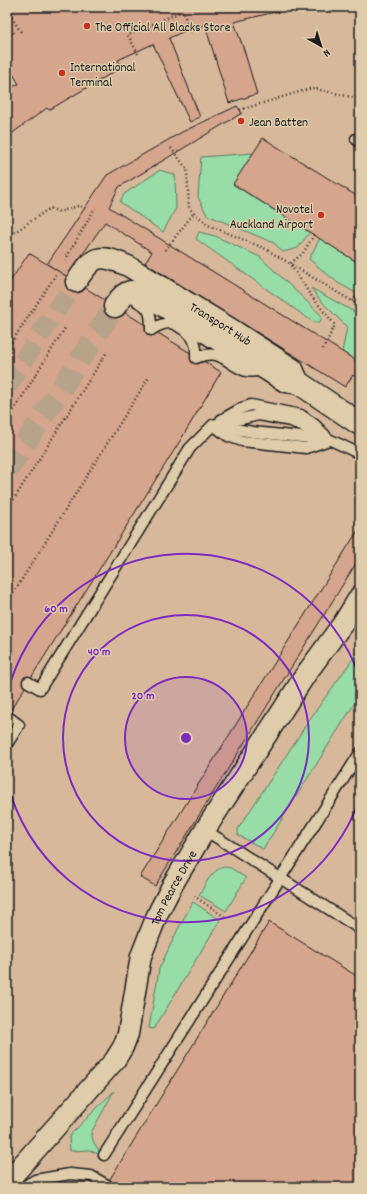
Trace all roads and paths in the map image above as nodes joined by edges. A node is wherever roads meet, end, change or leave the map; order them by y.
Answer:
1 (7, 11) edge
2 (7, 22) edge
3 (7, 32) edge
4 (21, 32) dead end
5 (190, 33) dead end
6 (15, 35) dead end
7 (11, 38) dead end
8 (138, 54) dead end
9 (360, 99) edge
10 (240, 110) dead end
11 (171, 148) dead end
12 (85, 208) dead end
13 (95, 208) dead end
14 (194, 213) junction
15 (7, 232) edge
16 (12, 234) junction
17 (314, 235) dead end
18 (7, 236) edge
19 (165, 250) dead end
20 (290, 264) junction
21 (62, 265) dead end
22 (58, 271) dead end
23 (76, 282) tunnel mouth
24 (360, 293) edge
25 (352, 301) junction
26 (115, 306) joint
27 (360, 306) edge
28 (65, 328) dead end
29 (7, 349) edge
30 (323, 349) dead end
31 (107, 352) dead end
32 (271, 372) junction
33 (149, 377) dead end
34 (299, 383) junction
35 (7, 421) edge
36 (360, 424) edge
37 (213, 425) junction
38 (329, 440) junction
39 (360, 454) edge
40 (7, 510) edge
41 (360, 596) edge
42 (7, 603) edge
43 (352, 621) edge
44 (28, 682) dead end
45 (7, 716) edge
46 (7, 744) edge
47 (360, 753) edge
48 (205, 830) junction
49 (281, 879) junction
50 (194, 896) dead end
51 (225, 917) dead end
52 (360, 929) edge
53 (104, 1155) dead end
54 (7, 1182) edge
55 (107, 1185) dead end
56 (24, 1187) edge

1 - 4 path
2 - 6 path
3 - 7 path
5 - 8 path
9 - 10 path
11 - 14 path
12 - 16 path
13 - 21 path
14 - 19 path
14 - 20 path
15 - 16 path
16 - 18 path
17 - 20 path
20 - 25 path
20 - 30 path
22 - 29 path
23 - 34 street, Transport Hub
24 - 25 path
25 - 27 path
26 - 32 street
26 - 32 lane
28 - 35 path
31 - 40 path
32 - 34 street
33 - 42 path
34 - 36 street, Transport Hub
37 - 38 lane
37 - 38 lane
37 - 44 lane
38 - 39 lane
41 - 43 street, Tom Pearce Drive
43 - 48 street, Tom Pearce Drive
45 - 46 lane
47 - 49 lane
48 - 49 lane
48 - 54 street, Tom Pearce Drive
49 - 52 lane
49 - 53 lane
50 - 51 path
55 - 56 lane

